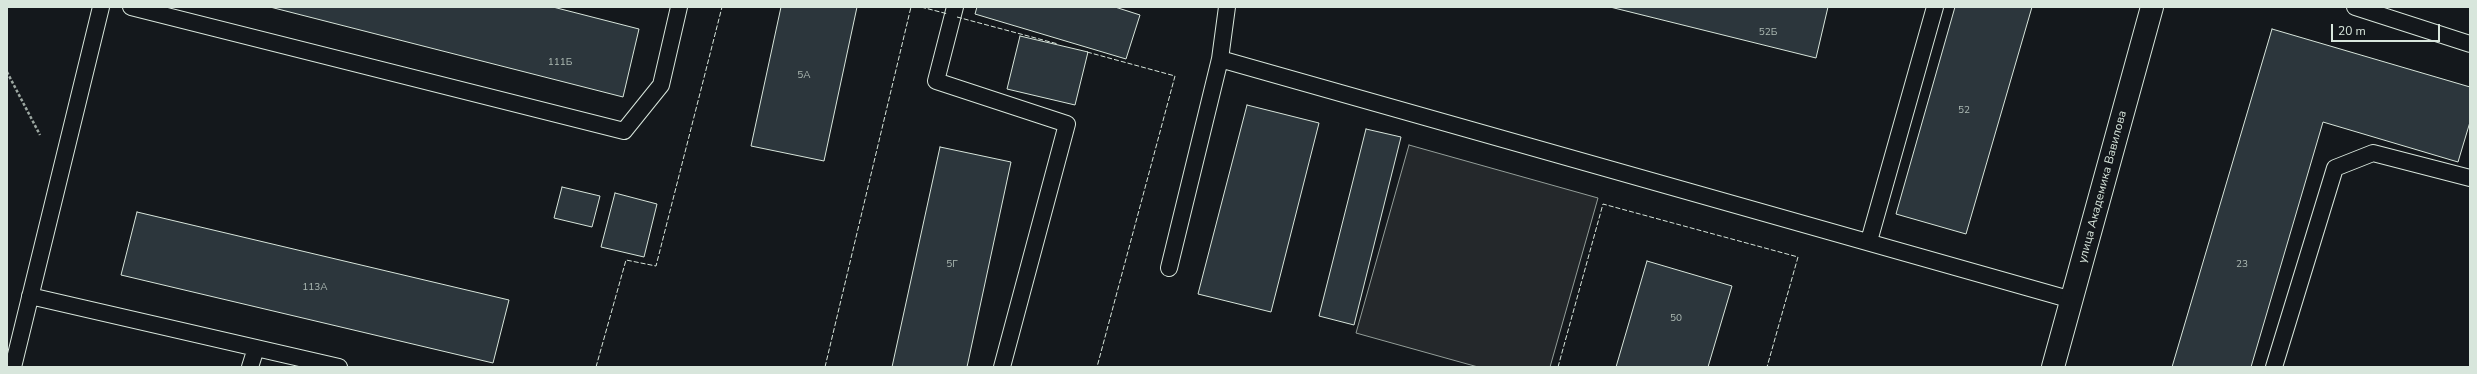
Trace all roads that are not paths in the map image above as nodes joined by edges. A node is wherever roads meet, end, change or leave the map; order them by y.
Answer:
1 (101, 7) edge
2 (131, 7) edge
3 (679, 7) edge
4 (954, 7) edge
5 (1227, 7) edge
6 (1935, 7) edge
7 (2152, 7) edge
8 (2355, 7) edge
9 (2470, 44) edge
10 (1220, 59) junction
11 (2470, 178) edge
12 (1869, 241) junction
13 (1169, 268) dead end
14 (30, 296) junction
15 (2072, 300) junction
16 (256, 348) junction
17 (13, 367) edge
18 (250, 367) edge
19 (339, 367) edge
20 (1002, 367) edge
21 (2053, 367) edge
22 (2274, 367) edge

1 - 14 lane
2 - 3 lane
4 - 20 lane
5 - 10 lane
6 - 12 lane
7 - 15 street, улица Академика Вавилова
8 - 9 lane
10 - 12 lane
10 - 13 lane
11 - 22 lane
12 - 15 lane
14 - 16 lane
14 - 17 lane
15 - 21 street, улица Академика Вавилова
16 - 18 lane
16 - 19 lane

